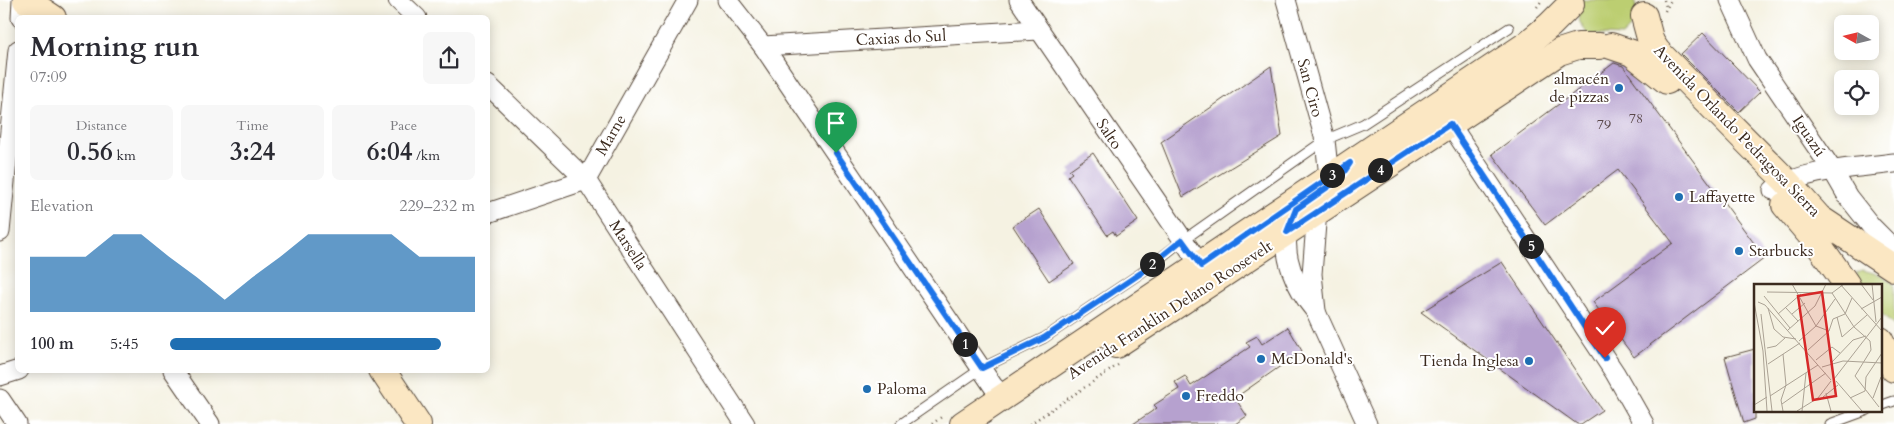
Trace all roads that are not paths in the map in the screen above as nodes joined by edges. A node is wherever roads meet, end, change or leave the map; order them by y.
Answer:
1 (24, 0) edge
2 (398, 0) edge
3 (688, 0) edge
4 (727, 0) edge
5 (1019, 0) edge
6 (1730, 0) edge
7 (1286, 1) edge
8 (1572, 2) edge
9 (1652, 5) edge
10 (22, 15) edge
11 (48, 15) edge
12 (414, 15) edge
13 (1509, 28) dead end
14 (1038, 30) junction
15 (763, 46) junction
16 (1605, 46) junction
17 (15, 80) edge
18 (490, 87) edge
19 (1712, 115) junction
20 (1450, 124) junction
21 (1324, 140) junction
22 (1894, 163) edge
23 (1339, 170) junction
24 (1833, 171) junction
25 (586, 180) junction
26 (1779, 185) junction
27 (490, 212) edge
28 (1317, 212) junction
29 (0, 232) edge
30 (1287, 232) junction
31 (1182, 240) junction
32 (1892, 257) edge
33 (1201, 266) junction
34 (1845, 283) edge
35 (1316, 312) junction
36 (1882, 329) edge
37 (1894, 336) edge
38 (1882, 344) edge
39 (982, 368) junction
40 (1894, 369) edge
41 (15, 371) edge
42 (175, 373) edge
43 (384, 373) edge
44 (0, 376) edge
45 (1004, 397) junction
46 (0, 399) edge
47 (1894, 401) edge
48 (1882, 405) edge
49 (1863, 412) edge
50 (1834, 423) edge
51 (17, 424) edge
52 (210, 424) edge
53 (418, 424) edge
54 (746, 424) edge
55 (901, 424) edge
56 (963, 424) edge
57 (996, 424) edge
58 (1367, 424) edge
59 (1644, 424) edge

1 - 10 street
1 - 11 main road
2 - 12 street
3 - 25 street, Marne
4 - 15 street
5 - 14 street, Salto
6 - 24 street, Iguazú
7 - 21 street, San Ciro
8 - 16 main road
8 - 23 main road, Avenida Franklin Delano Roosevelt
9 - 16 main road
9 - 19 main road, Avenida Orlando Pedragosa Sierra
13 - 21 lane
14 - 15 street, Caxias do Sul
14 - 31 street, Salto
15 - 39 street
16 - 19 main road, Avenida Orlando Pedragosa Sierra
16 - 20 main road, Avenida Franklin Delano Roosevelt
17 - 29 street
18 - 25 street, Marsella
19 - 26 main road, Avenida Orlando Pedragosa Sierra
20 - 28 main road, Avenida Franklin Delano Roosevelt
20 - 59 street
21 - 23 street, San Ciro
21 - 31 lane
22 - 24 street
23 - 30 street
23 - 33 main road, Avenida Franklin Delano Roosevelt
24 - 26 street
24 - 32 street, Iguazú
25 - 27 street
25 - 54 street, Marsella
26 - 32 main road, Avenida Orlando Pedragosa Sierra
26 - 34 main road, Avenida Orlando Pedragosa Sierra
28 - 30 main road, Avenida Franklin Delano Roosevelt
28 - 35 street
30 - 35 street
30 - 57 main road, Avenida Franklin Delano Roosevelt
31 - 33 street, Salto
31 - 39 lane
32 - 34 main road
33 - 45 main road, Avenida Franklin Delano Roosevelt
35 - 58 street
36 - 37 main road
38 - 40 main road
39 - 45 street
39 - 55 lane
41 - 44 street
42 - 52 street
43 - 53 main road
45 - 56 main road, Avenida Franklin Delano Roosevelt
46 - 51 street
47 - 48 lane
49 - 50 lane

